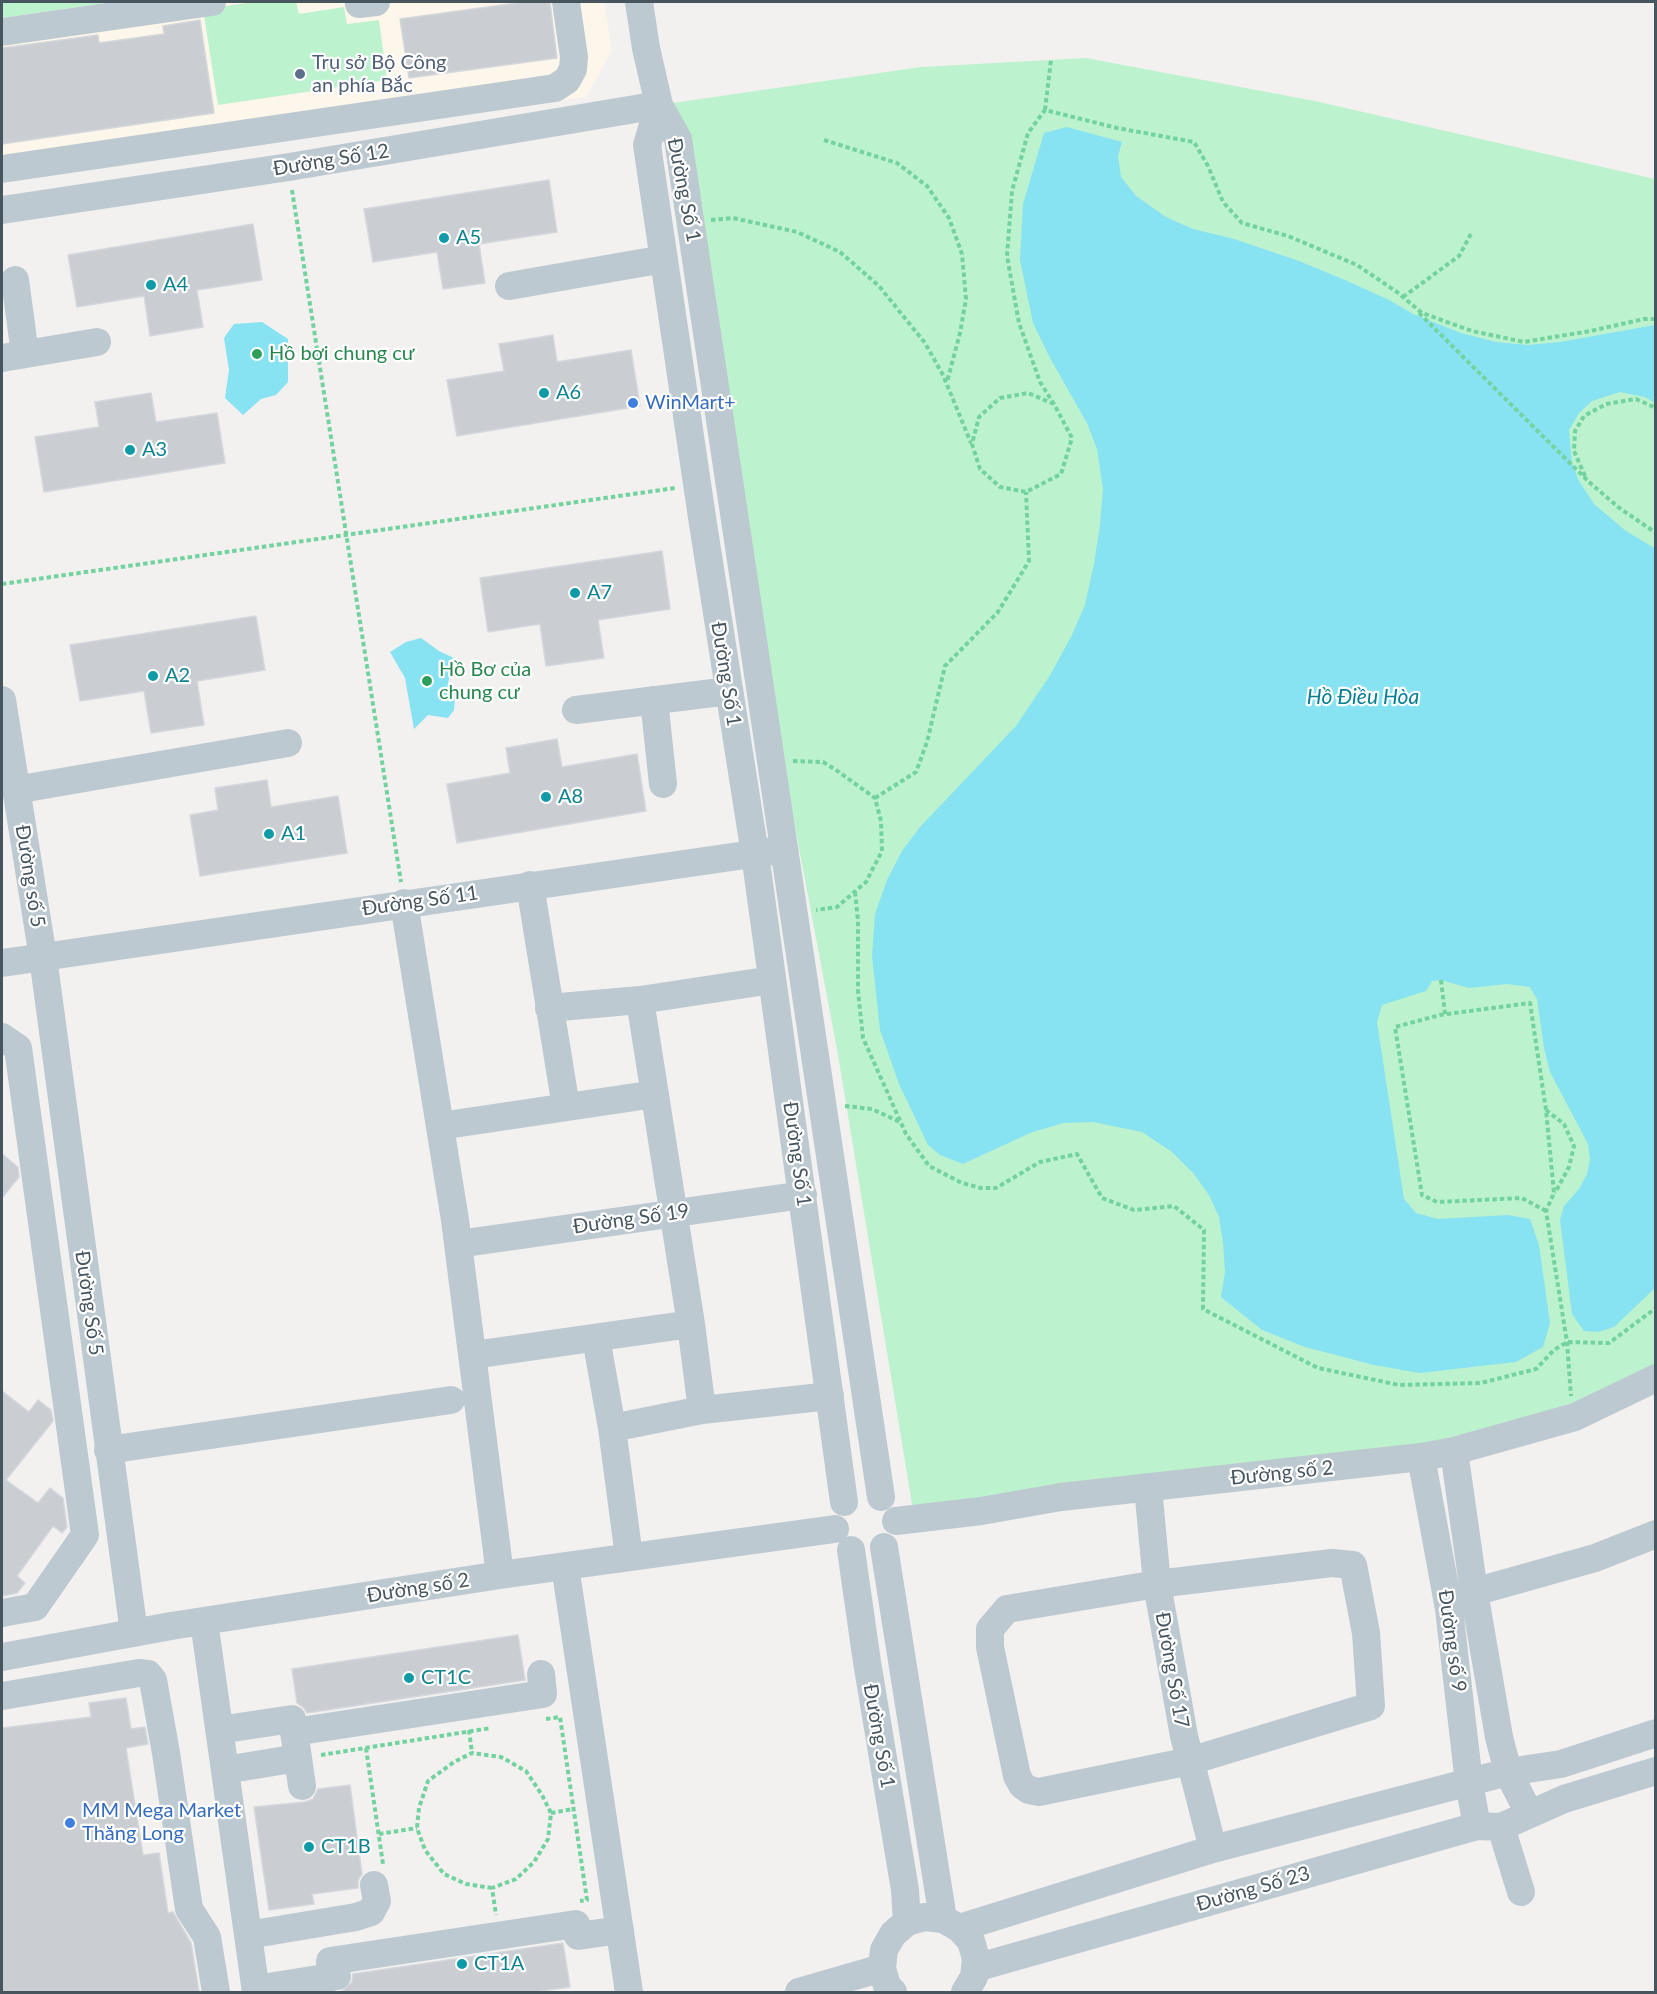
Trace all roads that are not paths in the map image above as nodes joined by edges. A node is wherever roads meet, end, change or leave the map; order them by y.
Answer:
1 (212, 2) edge
2 (359, 2) edge
3 (376, 2) edge
4 (566, 2) edge
5 (639, 2) edge
6 (2, 32) edge
7 (659, 105) junction
8 (2, 169) edge
9 (2, 210) edge
10 (664, 259) junction
11 (15, 280) dead end
12 (509, 286) dead end
13 (97, 342) dead end
14 (13, 356) edge
15 (729, 691) junction
16 (2, 700) edge
17 (654, 700) junction
18 (576, 710) dead end
19 (288, 743) dead end
20 (663, 784) dead end
21 (15, 790) junction
22 (784, 849) junction
23 (755, 854) junction
24 (530, 885) junction
25 (404, 903) junction
26 (43, 958) junction
27 (2, 963) edge
28 (772, 980) junction
29 (640, 1000) junction
30 (549, 1008) junction
31 (2, 1037) edge
32 (655, 1094) junction
33 (566, 1107) junction
34 (440, 1125) junction
35 (803, 1195) junction
36 (674, 1213) junction
37 (77, 1214) junction
38 (41, 1220) junction
39 (458, 1244) junction
40 (691, 1324) junction
41 (597, 1338) junction
42 (473, 1355) junction
43 (1656, 1378) edge
44 (830, 1396) junction
45 (451, 1400) dead end
46 (102, 1402) junction
47 (68, 1407) junction
48 (702, 1410) junction
49 (612, 1428) junction
50 (108, 1450) junction
51 (1454, 1451) junction
52 (1421, 1457) junction
53 (1148, 1487) junction
54 (881, 1497) junction
55 (844, 1502) junction
56 (896, 1521) junction
57 (1656, 1534) edge
58 (843, 1540) junction
59 (884, 1547) junction
60 (629, 1557) junction
61 (565, 1566) junction
62 (500, 1575) junction
63 (1157, 1584) junction
64 (1474, 1592) junction
65 (2, 1613) edge
66 (204, 1622) junction
67 (134, 1634) junction
68 (2, 1657) edge
69 (580, 1667) junction
70 (2, 1695) edge
71 (219, 1730) junction
72 (1656, 1733) edge
73 (296, 1745) junction
74 (1190, 1761) junction
75 (225, 1770) junction
76 (1656, 1771) edge
77 (1508, 1772) junction
78 (1469, 1784) junction
79 (302, 1786) dead end
80 (1529, 1813) junction
81 (1489, 1827) junction
82 (1213, 1849) junction
83 (379, 1875) road end
84 (1521, 1892) dead end
85 (907, 1922) junction
86 (951, 1923) junction
87 (620, 1930) junction
88 (248, 1935) junction
89 (887, 1980) edge
90 (970, 1980) edge
91 (256, 1990) edge
92 (216, 1992) edge
93 (629, 1992) edge
94 (799, 1992) edge

1 - 6 street
2 - 3 street
4 - 8 street
5 - 7 street
7 - 9 street, Đường Số 12
7 - 10 street, Đường Số 1
7 - 22 street, Đường Số 1
10 - 12 street
10 - 15 street, Đường Số 1
11 - 14 street
13 - 14 street
15 - 17 street
15 - 23 street, Đường Số 1
16 - 21 street, Đường số 5
17 - 18 street
17 - 20 street
19 - 21 street
21 - 26 street, Đường số 5
22 - 23 street, Đường Số 11
22 - 54 street, Đường Số 1
23 - 24 street, Đường Số 11
23 - 28 street, Đường Số 1
24 - 25 street, Đường Số 11
24 - 30 street
25 - 26 street, Đường Số 11
25 - 34 street
26 - 27 street, Đường Số 11
26 - 37 street, Đường Số 5
28 - 29 street
28 - 35 street, Đường Số 1
29 - 30 street
29 - 32 street
30 - 33 street
31 - 38 street
32 - 33 street
32 - 36 street
33 - 34 street
34 - 39 street
35 - 36 street, Đường Số 19
35 - 44 street, Đường Số 1
36 - 39 street, Đường Số 19
36 - 40 street
37 - 38 street
37 - 46 street, Đường Số 5
38 - 47 street
39 - 42 street
40 - 41 street
40 - 48 street
41 - 42 street
41 - 49 street
42 - 62 street
43 - 51 street, Đường số 2
44 - 48 street
44 - 55 street, Đường Số 1
45 - 50 street
46 - 47 street
46 - 50 street, Đường Số 5
47 - 65 street
48 - 49 street
49 - 60 street
50 - 67 street, Đường Số 5
51 - 52 street, Đường số 2
51 - 64 street, Đường số 9
52 - 53 street, Đường số 2
52 - 78 street, Đường số 9
53 - 56 street, Đường số 2
53 - 63 street, Đường Số 17
54 - 55 street
54 - 56 street
55 - 58 street
56 - 59 street
57 - 64 street
58 - 59 street
58 - 60 street, Đường số 2
58 - 85 street, Đường Số 1
59 - 86 street, Đường Số 1
60 - 61 street, Đường số 2
61 - 62 street, Đường số 2
61 - 69 street
62 - 66 street, Đường số 2
63 - 74 street, Đường Số 17
63 - 74 street
63 - 74 street
64 - 77 street, Đường số 9
66 - 67 street, Đường số 2
66 - 71 street
67 - 68 street, Đường số 2
69 - 73 street
69 - 87 street
70 - 92 street
71 - 73 street
71 - 75 street
72 - 77 street
73 - 75 street
73 - 79 street
74 - 82 street, Đường Số 17
75 - 88 street
76 - 80 street, Đường Số 23
77 - 78 street
77 - 80 street, Đường số 9
78 - 81 street, Đường số 9
78 - 82 street
80 - 81 street, Đường Số 23
81 - 84 street, Đường số 9
81 - 90 street, Đường Số 23
82 - 86 street
83 - 88 street
85 - 86 street
85 - 89 street
86 - 90 street
87 - 91 street
87 - 93 street
88 - 91 street
89 - 94 street

